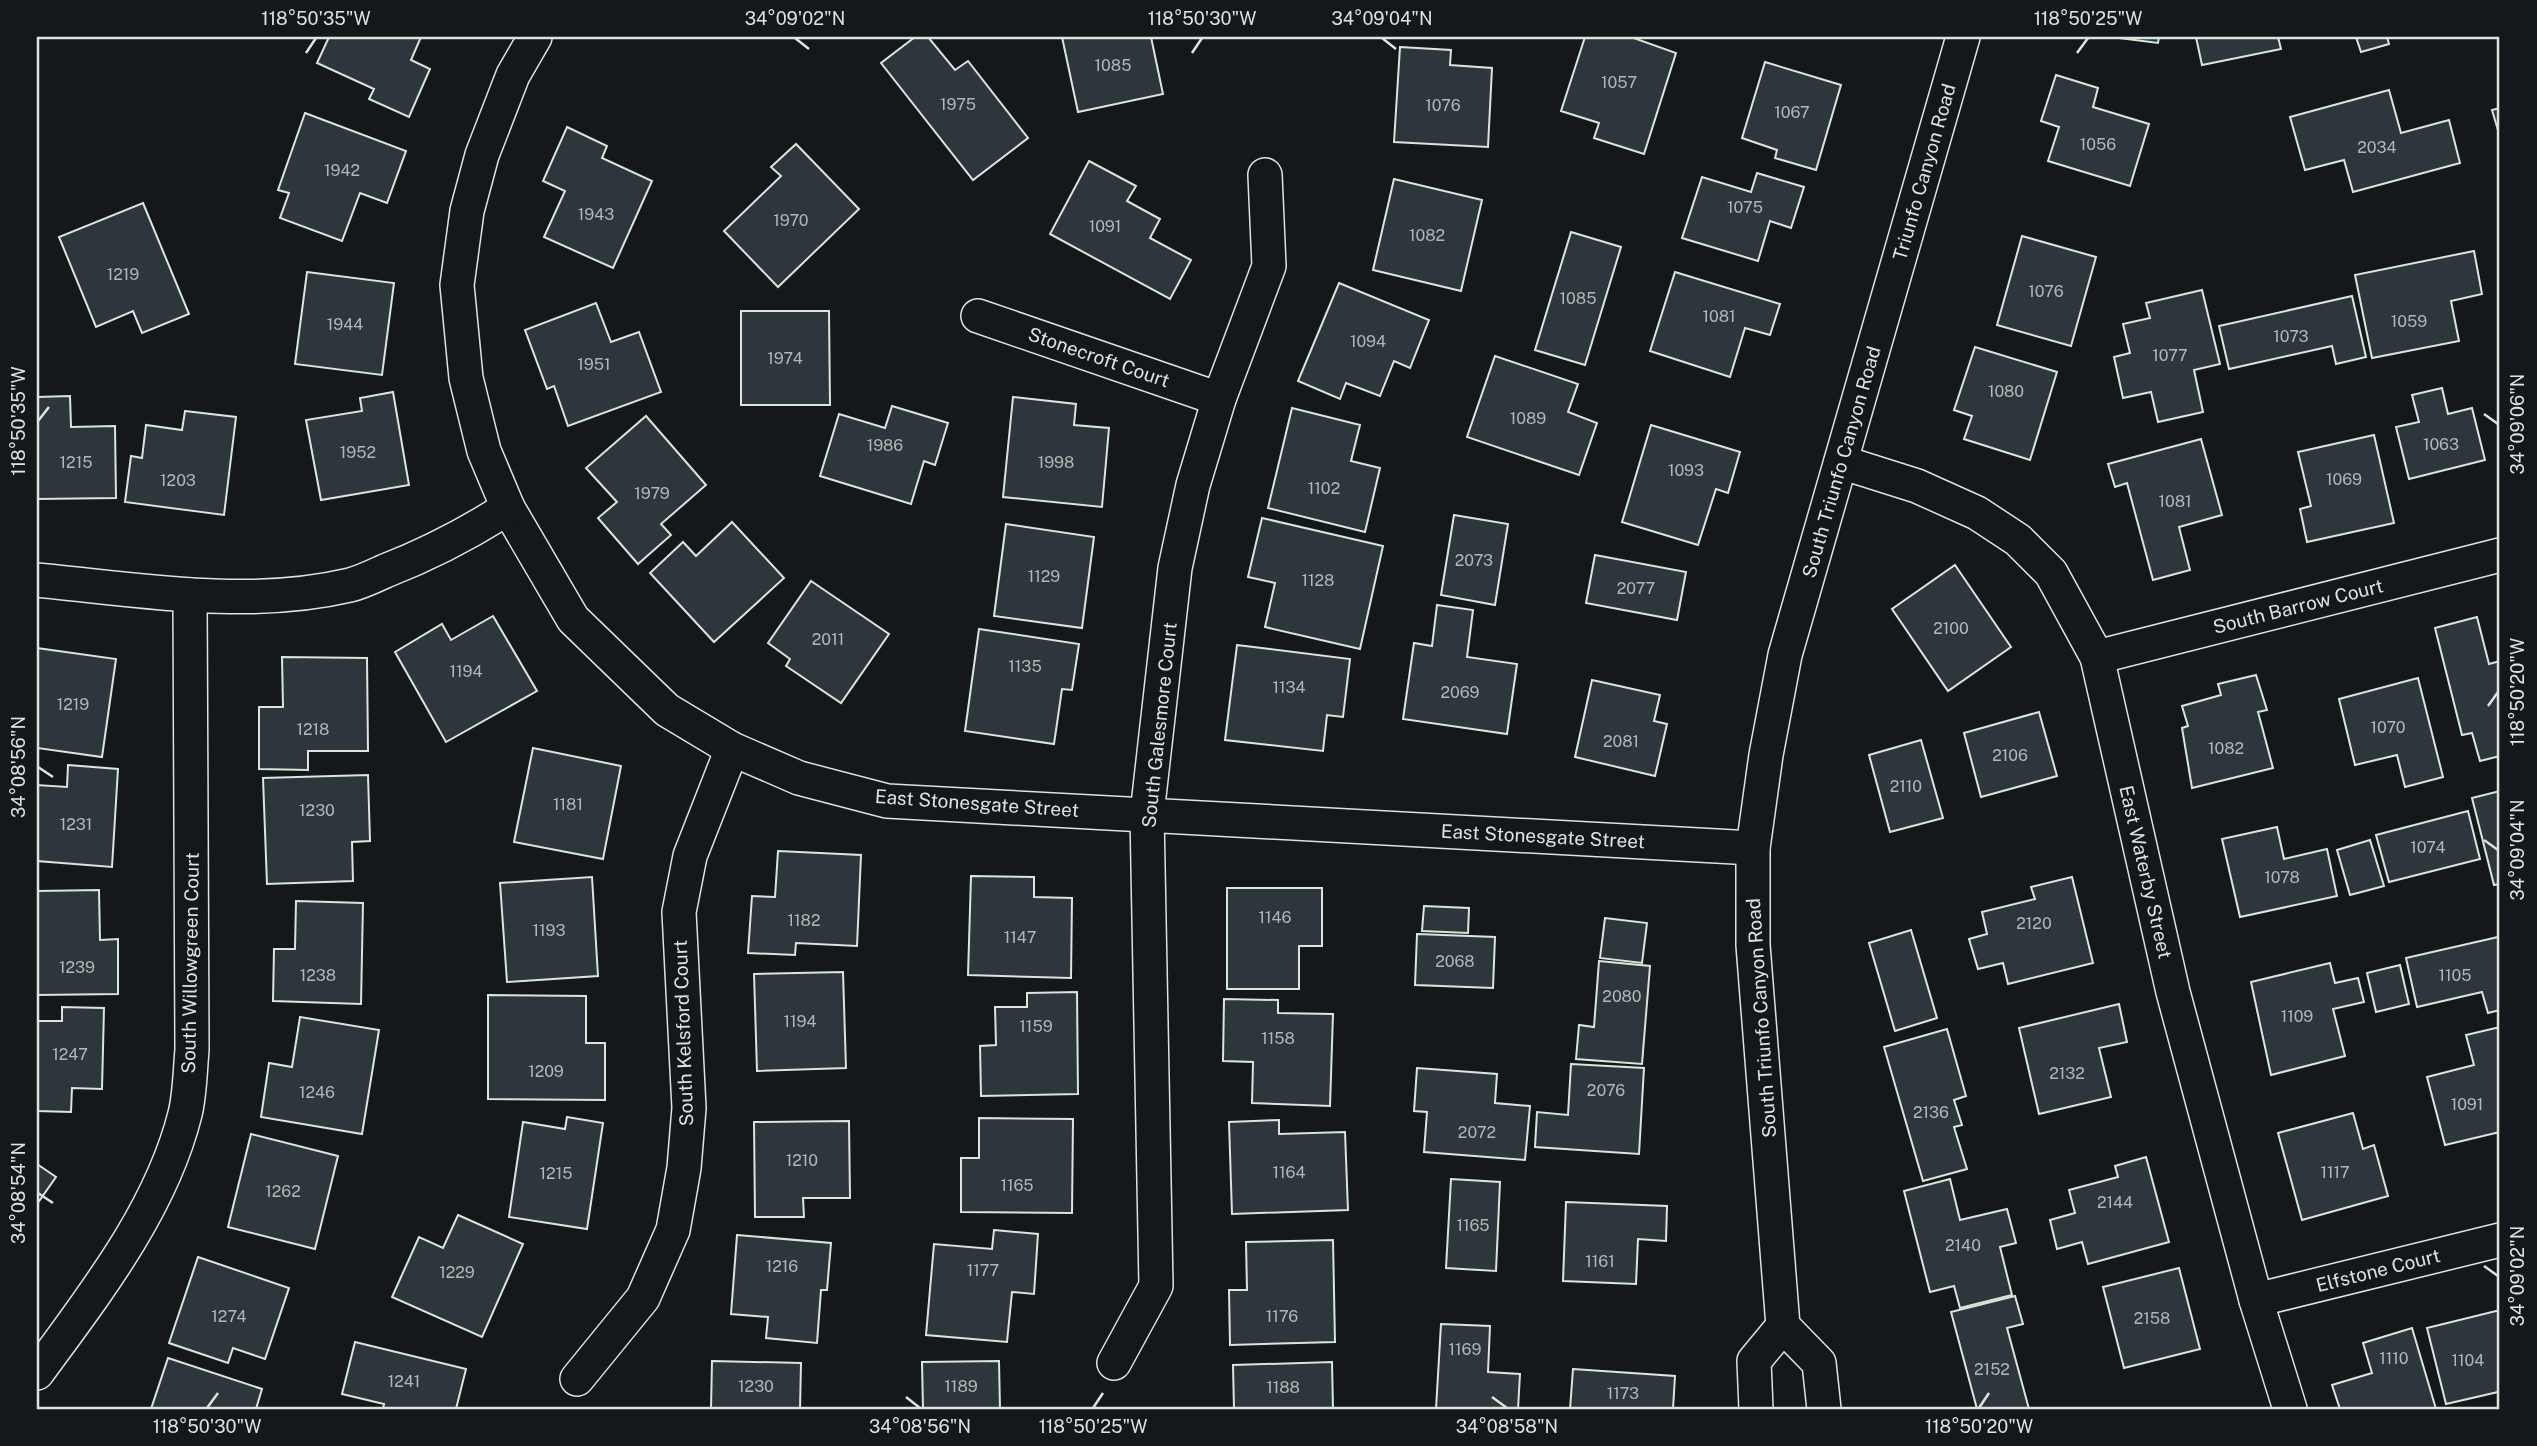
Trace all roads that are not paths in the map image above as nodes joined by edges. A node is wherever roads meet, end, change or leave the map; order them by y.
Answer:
1 (535, 37) edge
2 (1963, 37) edge
3 (1265, 175) dead end
4 (1885, 306) joint
5 (978, 316) dead end
6 (1220, 398) junction
7 (1841, 462) junction
8 (508, 508) junction
9 (2500, 555) edge
10 (37, 580) edge
11 (190, 595) junction
12 (2097, 657) junction
13 (732, 750) junction
14 (1147, 814) junction
15 (1753, 848) junction
16 (2500, 1240) edge
17 (2256, 1300) junction
18 (1783, 1326) junction
19 (1114, 1363) dead end
20 (37, 1373) edge
21 (577, 1379) dead end
22 (1756, 1409) edge
23 (1824, 1409) edge
24 (2290, 1409) edge

1 - 8 street, East Stonesgate Street
2 - 4 street, Triunfo Canyon Road
3 - 6 street, South Galesmore Court
4 - 7 street, South Triunfo Canyon Road
5 - 6 street, Stonecroft Court
6 - 14 street, South Galesmore Court
7 - 12 street, East Waterby Street
7 - 15 street, South Triunfo Canyon Road
8 - 11 street
8 - 13 street, East Stonesgate Street
9 - 12 street, South Barrow Court
10 - 11 street
11 - 20 street, South Willowgreen Court
12 - 17 street, East Waterby Street
13 - 14 street, East Stonesgate Street
13 - 21 street, South Kelsford Court
14 - 15 street, East Stonesgate Street
14 - 19 street, South Galesmore Court
15 - 18 street, South Triunfo Canyon Road
16 - 17 street, Elfstone Court
17 - 24 street, East Waterby Street
18 - 22 street
18 - 23 street

